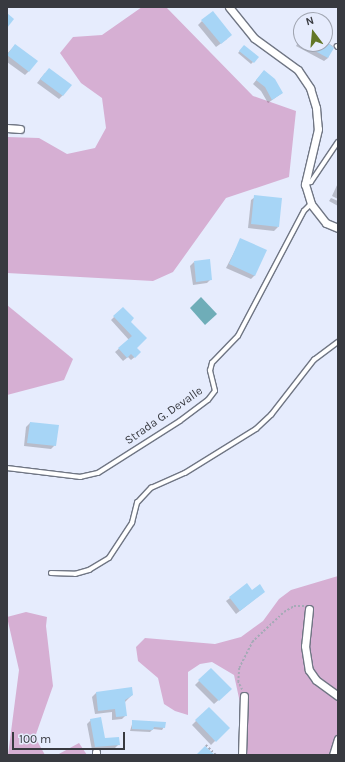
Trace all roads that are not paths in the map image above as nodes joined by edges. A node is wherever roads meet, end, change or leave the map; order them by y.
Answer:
1 (229, 7) edge
2 (7, 128) edge
3 (20, 129) dead end
4 (338, 142) edge
5 (305, 184) junction
6 (311, 204) junction
7 (338, 228) edge
8 (338, 342) edge
9 (7, 468) edge
10 (51, 573) dead end
11 (309, 609) road end
12 (244, 696) road end
13 (338, 696) edge
14 (338, 739) edge
15 (242, 755) edge
16 (333, 755) edge

1 - 5 street
2 - 3 street
4 - 5 lane
5 - 6 street
6 - 7 street
6 - 9 lane, Strada G. Devalle
8 - 10 lane
11 - 13 street
12 - 15 street
14 - 16 street

